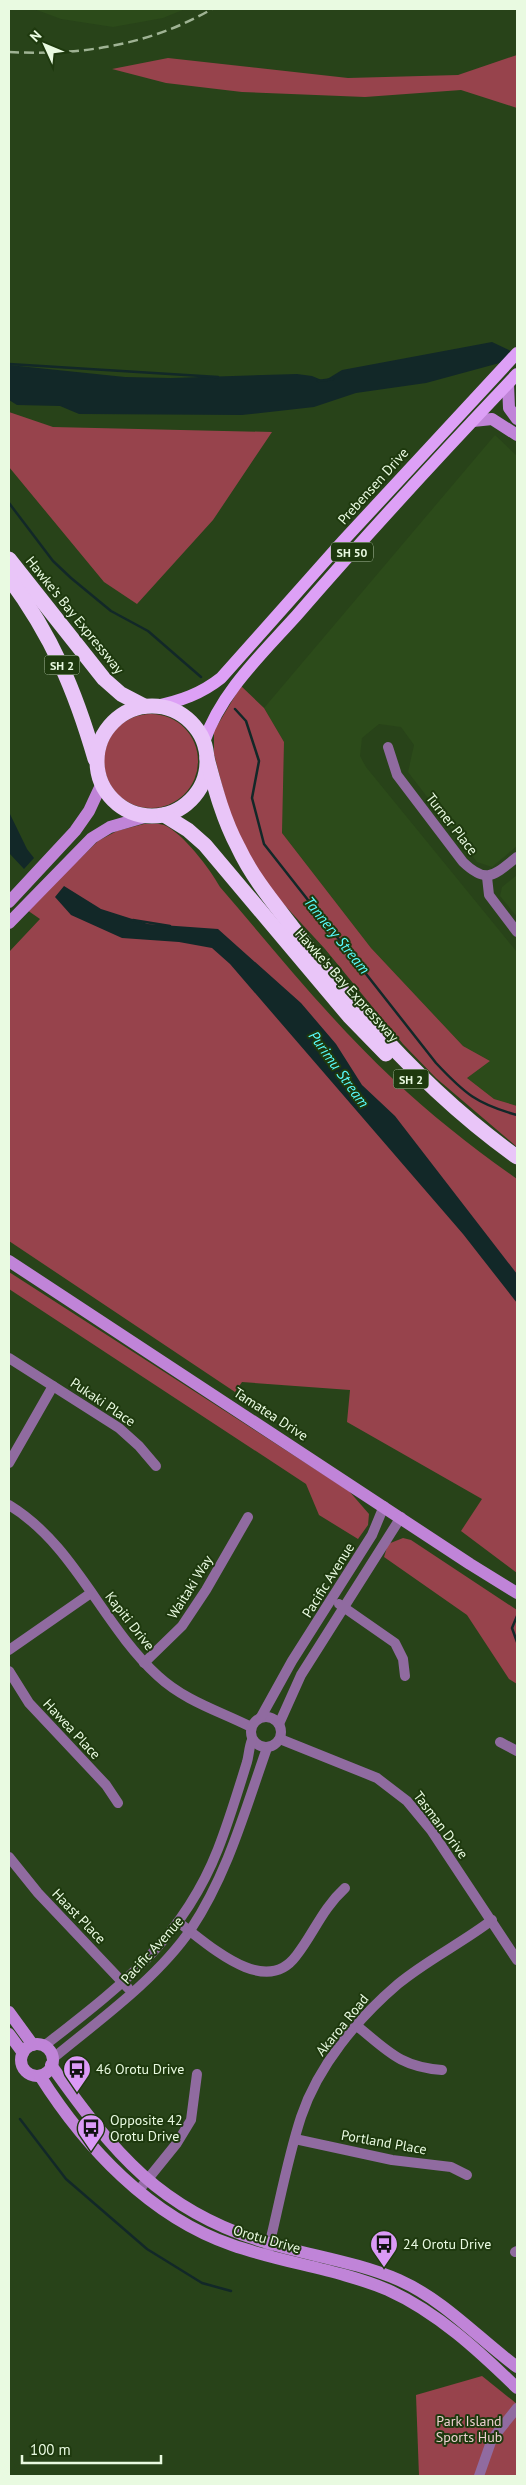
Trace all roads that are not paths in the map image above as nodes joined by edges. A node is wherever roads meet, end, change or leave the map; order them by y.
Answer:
1 (517, 353) edge
2 (513, 379) edge
3 (517, 419) edge
4 (473, 421) junction
5 (517, 435) edge
6 (9, 559) edge
7 (9, 578) edge
8 (150, 706) junction
9 (204, 742) junction
10 (388, 747) dead end
11 (207, 758) junction
12 (96, 763) junction
13 (102, 783) junction
14 (164, 814) junction
15 (148, 816) junction
16 (517, 857) edge
17 (487, 877) junction
18 (9, 902) edge
19 (9, 923) edge
20 (517, 932) edge
21 (517, 1157) edge
22 (517, 1167) edge
23 (9, 1261) edge
24 (9, 1358) edge
25 (53, 1386) junction
26 (9, 1463) edge
27 (156, 1466) dead end
28 (9, 1505) edge
29 (384, 1506) junction
30 (248, 1516) dead end
31 (401, 1517) junction
32 (91, 1593) junction
33 (517, 1593) edge
34 (332, 1600) junction
35 (343, 1607) junction
36 (9, 1650) edge
37 (144, 1663) junction
38 (9, 1671) edge
39 (405, 1676) dead end
40 (261, 1717) junction
41 (279, 1724) junction
42 (251, 1728) junction
43 (280, 1739) junction
44 (252, 1740) junction
45 (500, 1742) dead end
46 (267, 1748) junction
47 (517, 1751) edge
48 (118, 1803) dead end
49 (9, 1857) edge
50 (345, 1888) dead end
51 (492, 1920) junction
52 (178, 1922) junction
53 (190, 1930) junction
54 (517, 1960) edge
55 (124, 1983) junction
56 (132, 1992) junction
57 (9, 2012) edge
58 (357, 2026) junction
59 (9, 2034) edge
60 (33, 2048) junction
61 (52, 2062) junction
62 (442, 2070) dead end
63 (197, 2074) dead end
64 (40, 2076) junction
65 (295, 2139) junction
66 (467, 2176) dead end
67 (143, 2185) junction
68 (268, 2250) junction
69 (517, 2367) edge
70 (517, 2388) edge
71 (517, 2408) edge
72 (479, 2476) edge

1 - 8 main road, Prebensen Drive / SH 50
2 - 3 street
2 - 4 main road, Prebensen Drive / SH 50
4 - 5 street
4 - 9 main road, Prebensen Drive / SH 50
6 - 8 highway, Hawke's Bay Expressway / SH 2
7 - 12 highway, Hawke's Bay Expressway / SH 2
8 - 9 highway, SH 2
8 - 12 highway, SH 50
9 - 11 highway, SH 2
10 - 17 street, Turner Place
11 - 14 highway
11 - 21 highway, Hawke's Bay Expressway / SH 2
12 - 13 highway, SH 2
13 - 15 highway, SH 2
13 - 18 street
14 - 15 highway, SH 2
14 - 22 highway, Hawke's Bay Expressway / SH 2
15 - 19 street
16 - 17 street
17 - 20 street
23 - 29 street, Tamatea Drive
24 - 25 street, Pukaki Place
25 - 26 street, Pukaki Place
25 - 27 street, Pukaki Place
28 - 32 street, Kapiti Drive
29 - 31 street, Tamatea Drive
29 - 34 street, Pacific Avenue
30 - 37 street, Waitaki Way
31 - 33 street, Tamatea Drive
31 - 35 street, Pacific Avenue
32 - 36 street
32 - 37 street, Kapiti Drive
34 - 35 street
34 - 40 street, Pacific Avenue
35 - 39 street
35 - 41 street, Pacific Avenue
37 - 42 street, Kapiti Drive
38 - 48 street, Hawea Place
40 - 41 street
40 - 42 street
41 - 43 street
42 - 44 street
43 - 46 street
43 - 51 street, Tasman Drive
44 - 46 street
44 - 52 street, Pacific Avenue
45 - 47 street
46 - 53 street, Pacific Avenue
49 - 55 street, Haast Place
50 - 53 street
51 - 54 street, Tasman Drive
51 - 58 street, Akaroa Road
52 - 53 street
52 - 55 street, Pacific Avenue
53 - 56 street, Pacific Avenue
55 - 56 street, Haast Place
55 - 60 street, Pacific Avenue
56 - 61 street, Pacific Avenue
57 - 60 street
58 - 62 street
58 - 65 street, Akaroa Road
59 - 60 street
60 - 61 street
60 - 64 street
61 - 64 street
61 - 67 street, Orotu Drive
63 - 67 street
64 - 67 street, Orotu Drive
65 - 66 street, Portland Place
65 - 68 street, Akaroa Road
67 - 68 street, Orotu Drive
68 - 69 street, Orotu Drive
68 - 70 street, Orotu Drive
71 - 72 street

